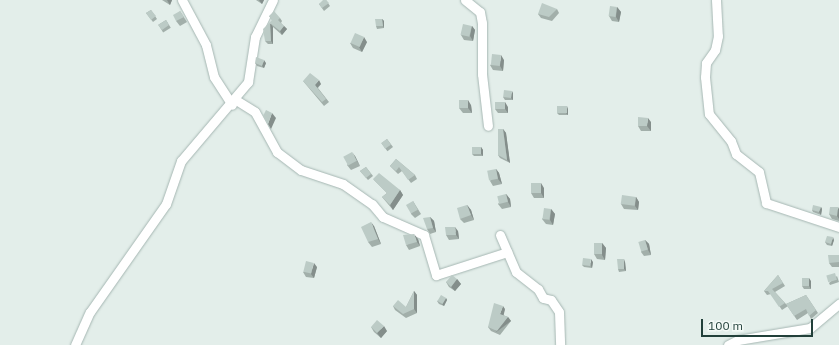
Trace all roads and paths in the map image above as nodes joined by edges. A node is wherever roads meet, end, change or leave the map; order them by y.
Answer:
1 (182, 0) edge
2 (273, 0) edge
3 (465, 0) edge
4 (716, 0) edge
5 (234, 102) junction
6 (488, 126) dead end
7 (839, 227) edge
8 (500, 235) dead end
9 (507, 252) junction
10 (839, 304) edge
11 (75, 345) edge
12 (560, 345) edge
13 (728, 345) edge

1 - 5 street
2 - 5 street
3 - 6 street
4 - 7 street
5 - 9 street
5 - 11 street
8 - 9 street
9 - 12 street
10 - 13 street

